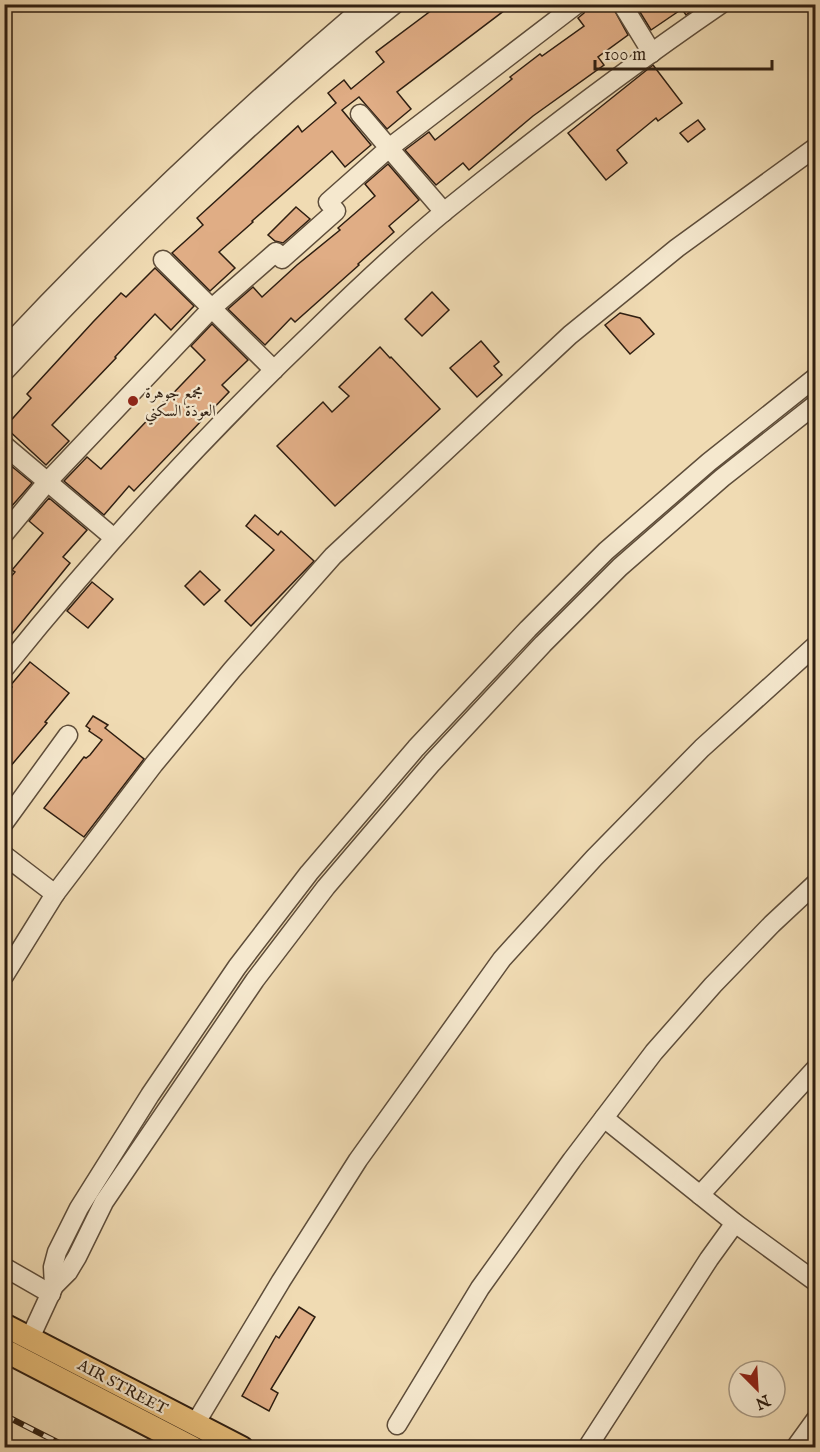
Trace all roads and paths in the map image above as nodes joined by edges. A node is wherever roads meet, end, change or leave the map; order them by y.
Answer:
1 (367, 4) edge
2 (395, 4) edge
3 (577, 4) edge
4 (622, 4) edge
5 (721, 4) edge
6 (652, 53) junction
7 (360, 114) dead end
8 (816, 147) edge
9 (389, 148) junction
10 (444, 212) junction
11 (163, 260) dead end
12 (212, 308) junction
13 (4, 349) edge
14 (274, 370) junction
15 (4, 372) edge
16 (816, 377) edge
17 (816, 404) edge
18 (4, 445) edge
19 (48, 481) junction
20 (4, 534) edge
21 (114, 538) junction
22 (816, 645) edge
23 (4, 669) edge
24 (68, 735) dead end
25 (4, 823) edge
26 (4, 855) edge
27 (816, 883) edge
28 (55, 894) junction
29 (4, 976) edge
30 (816, 1068) edge
31 (604, 1118) junction
32 (700, 1195) junction
33 (735, 1223) junction
34 (4, 1267) edge
35 (816, 1282) edge
36 (52, 1290) junction
37 (4, 1325) edge
38 (30, 1338) junction
39 (4, 1350) edge
40 (816, 1419) edge
41 (195, 1424) junction
42 (397, 1425) dead end
43 (193, 1448) edge
44 (242, 1448) edge
45 (587, 1448) edge
46 (795, 1448) edge

1 - 13 street
2 - 15 street
3 - 9 street
4 - 6 street
5 - 6 street
6 - 10 street
7 - 9 street
8 - 28 street
9 - 10 street
9 - 12 street
10 - 14 street
11 - 12 street
12 - 14 street
12 - 19 street
14 - 21 street
16 - 36 street
17 - 36 street
18 - 19 street
19 - 20 street
19 - 21 street
21 - 23 street
22 - 41 street
24 - 25 street
26 - 28 street
27 - 31 street
28 - 29 street
30 - 32 street
31 - 32 street
31 - 42 street
32 - 33 street
33 - 35 street
33 - 45 street
34 - 36 street
36 - 38 street
37 - 38 main road, AIR STREET
38 - 41 main road, AIR STREET
39 - 43 main road, AIR STREET
40 - 46 street
41 - 44 main road, AIR STREET

